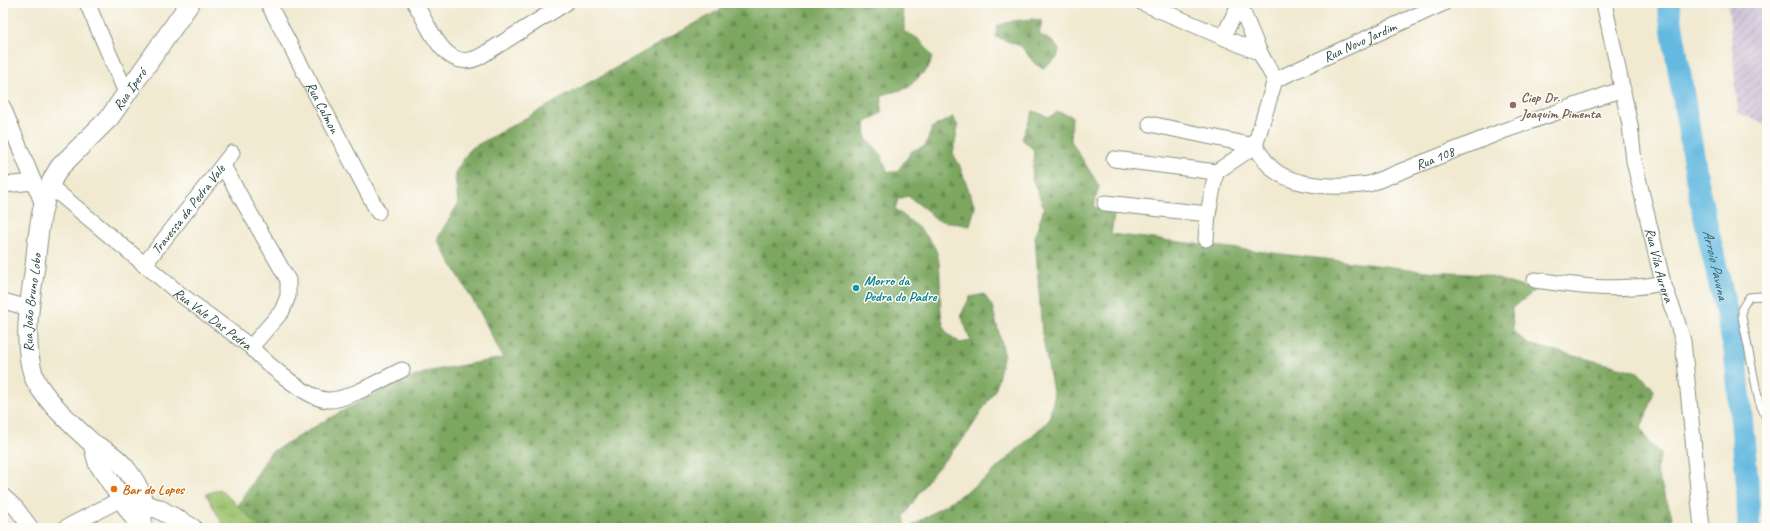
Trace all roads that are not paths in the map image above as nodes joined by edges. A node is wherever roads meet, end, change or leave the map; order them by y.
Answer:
1 (87, 3) edge
2 (190, 3) edge
3 (268, 3) edge
4 (415, 3) edge
5 (566, 3) edge
6 (1142, 3) edge
7 (1444, 3) edge
8 (1604, 3) edge
9 (1239, 4) edge
10 (1223, 37) junction
11 (1260, 53) junction
12 (1275, 80) junction
13 (1623, 89) junction
14 (127, 96) junction
15 (3, 107) edge
16 (1150, 124) dead end
17 (1255, 146) junction
18 (232, 153) dead end
19 (1114, 159) dead end
20 (223, 166) junction
21 (60, 167) joint
22 (1216, 172) junction
23 (3, 184) edge
24 (42, 184) junction
25 (1104, 203) dead end
26 (378, 212) dead end
27 (1208, 214) junction
28 (1206, 239) dead end
29 (144, 265) junction
30 (1535, 280) dead end
31 (1663, 283) junction
32 (1767, 298) edge
33 (3, 301) edge
34 (29, 308) junction
35 (251, 347) junction
36 (402, 370) dead end
37 (1767, 420) edge
38 (93, 444) junction
39 (3, 496) edge
40 (121, 499) junction
41 (143, 504) junction
42 (31, 528) edge
43 (65, 528) edge
44 (141, 528) edge
45 (192, 528) edge
46 (1702, 528) edge

1 - 14 street
2 - 14 street, Rua Iperó
3 - 26 street, Rua Calmon
4 - 5 street
6 - 10 street
7 - 12 street, Rua Novo Jardim
8 - 13 street, Rua Vila Aurora
9 - 10 street
9 - 11 street
10 - 11 street
11 - 12 street
12 - 17 street
13 - 17 street, Rua 108
13 - 31 street, Rua Vila Aurora
14 - 21 street, Rua Iperó
15 - 24 street
16 - 17 street
17 - 22 street
18 - 20 street, Travessa da Pedra Vale
19 - 22 street
20 - 29 street, Travessa da Pedra Vale
20 - 35 street, Rua Vale Das Pedra
21 - 24 street, Rua João Bruno Lobo
22 - 27 street
23 - 24 street
24 - 29 street, Rua Vale Das Pedra
24 - 34 street, Rua João Bruno Lobo
25 - 27 street
27 - 28 street
29 - 35 street, Rua Vale Das Pedra
30 - 31 street
31 - 46 street, Rua Vila Aurora
32 - 37 lane
33 - 34 street
34 - 38 street, Rua João Bruno Lobo
35 - 36 street
38 - 40 street, Rua João Bruno Lobo
38 - 41 street, Rua João Bruno Lobo
39 - 42 street
40 - 41 street
40 - 43 street
40 - 44 street, Rua João Bruno Lobo
41 - 44 street, Rua João Bruno Lobo
41 - 45 street

